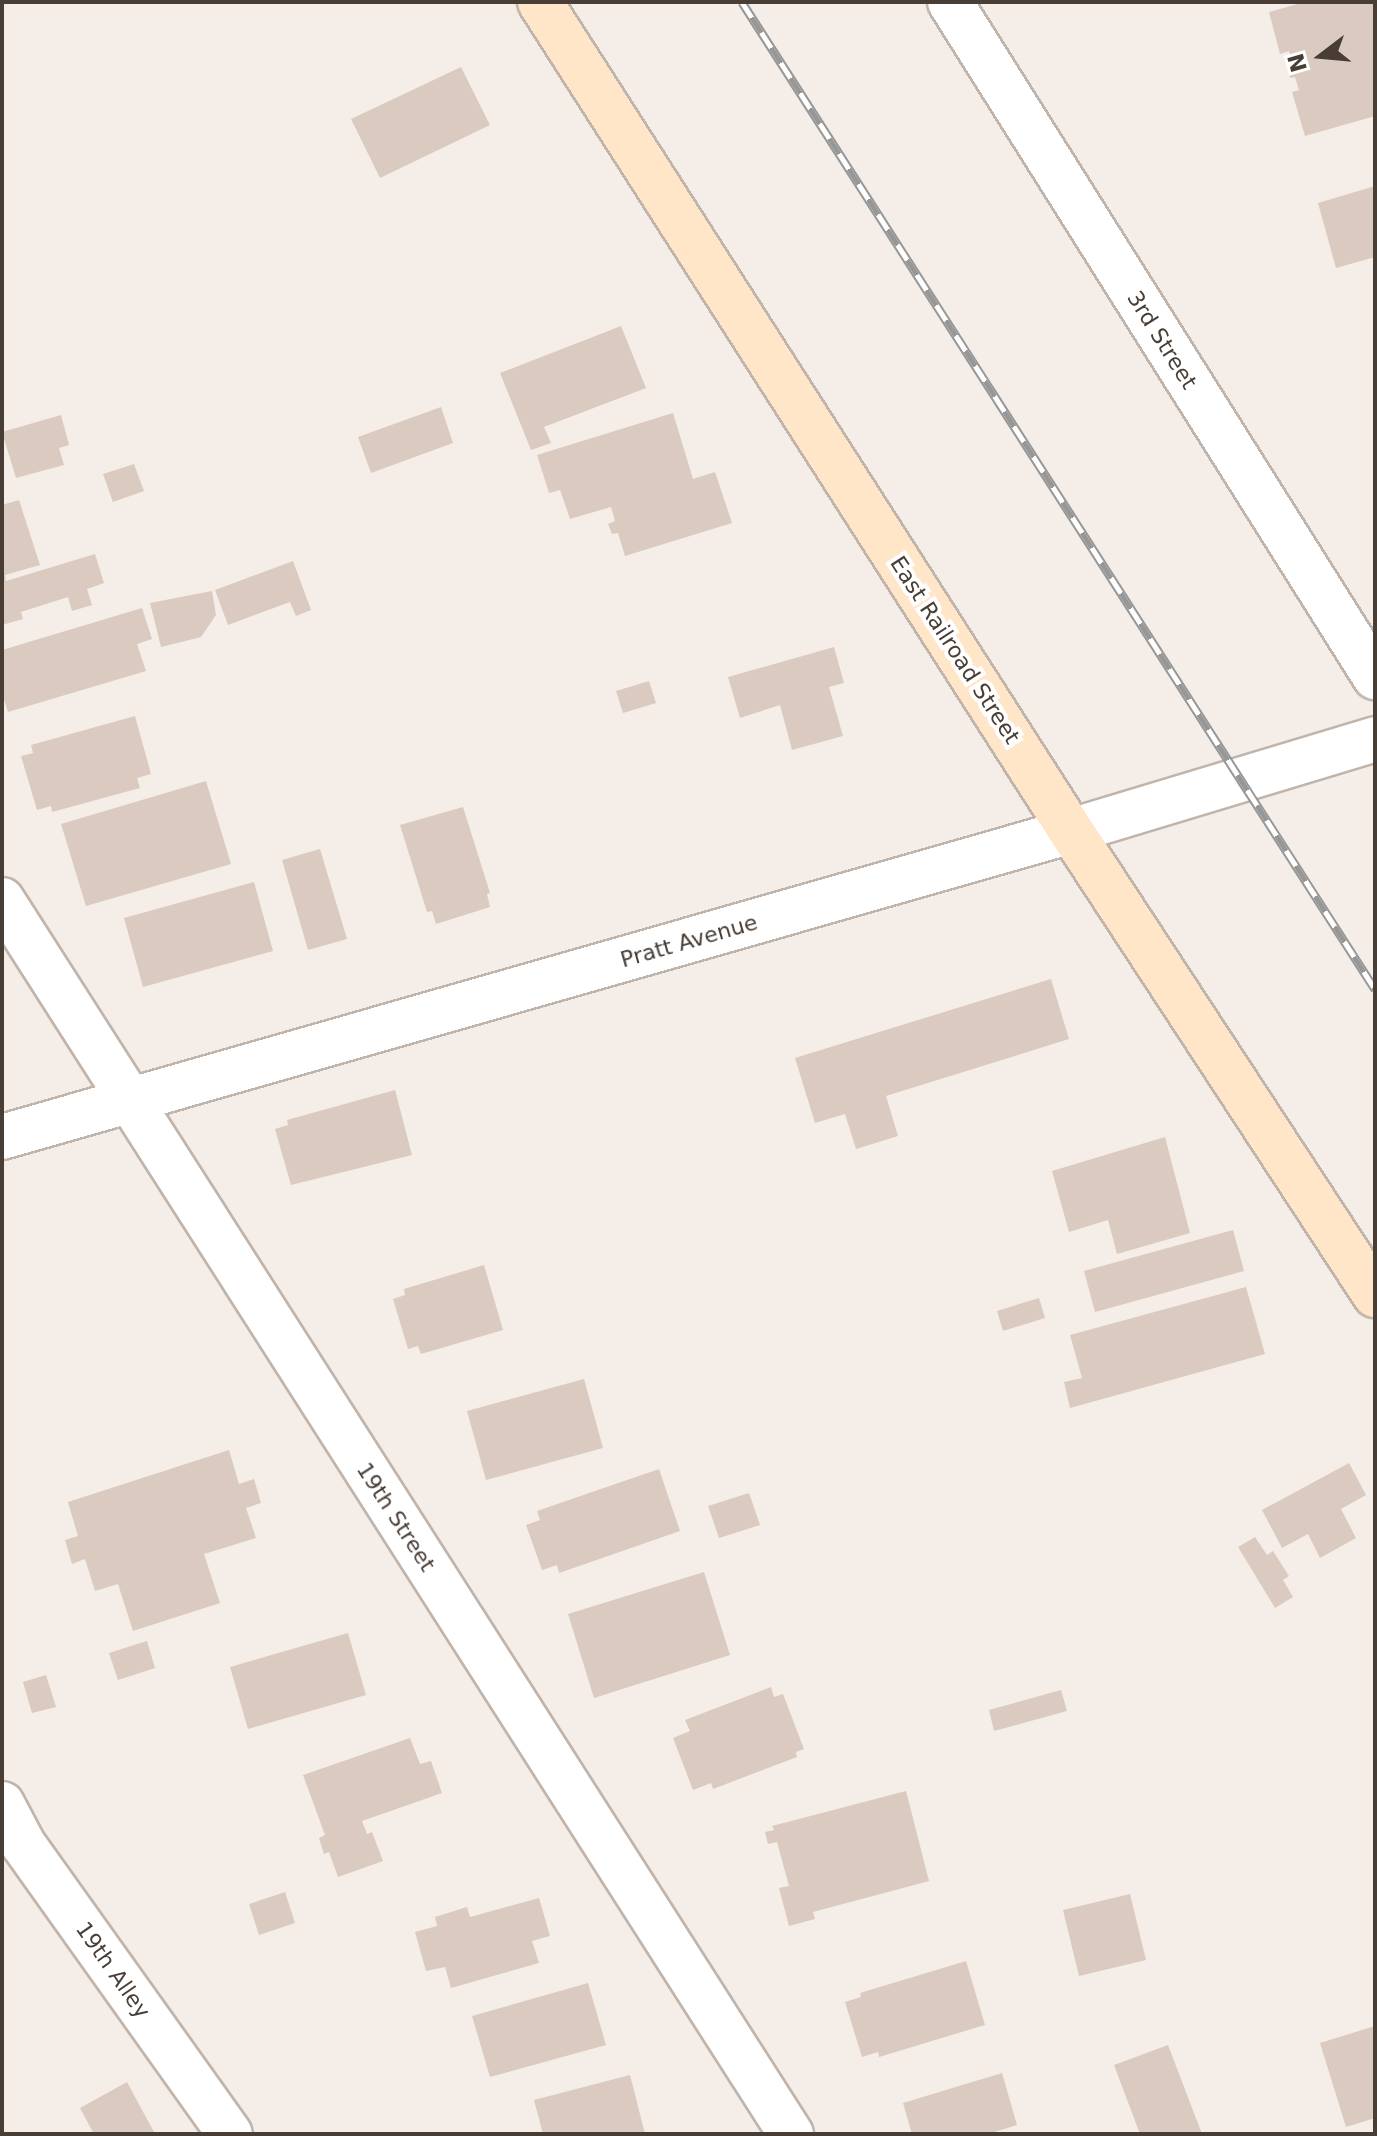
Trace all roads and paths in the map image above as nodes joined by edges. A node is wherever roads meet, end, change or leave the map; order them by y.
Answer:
1 (540, 2) edge
2 (950, 2) edge
3 (1375, 677) edge
4 (1375, 739) edge
5 (1071, 831) junction
6 (2, 900) edge
7 (131, 1102) junction
8 (2, 1137) edge
9 (1375, 1295) edge
10 (2, 1804) edge
11 (230, 2134) edge
12 (791, 2134) edge

1 - 5 street, East Railroad Street
2 - 3 street, 3rd Street
4 - 5 street, Pratt Avenue
5 - 7 street, Pratt Avenue
5 - 9 street, East Railroad Street
6 - 7 street, 19th Street
7 - 8 street, Pratt Avenue
7 - 12 street, 19th Street
10 - 11 street, 19th Alley

